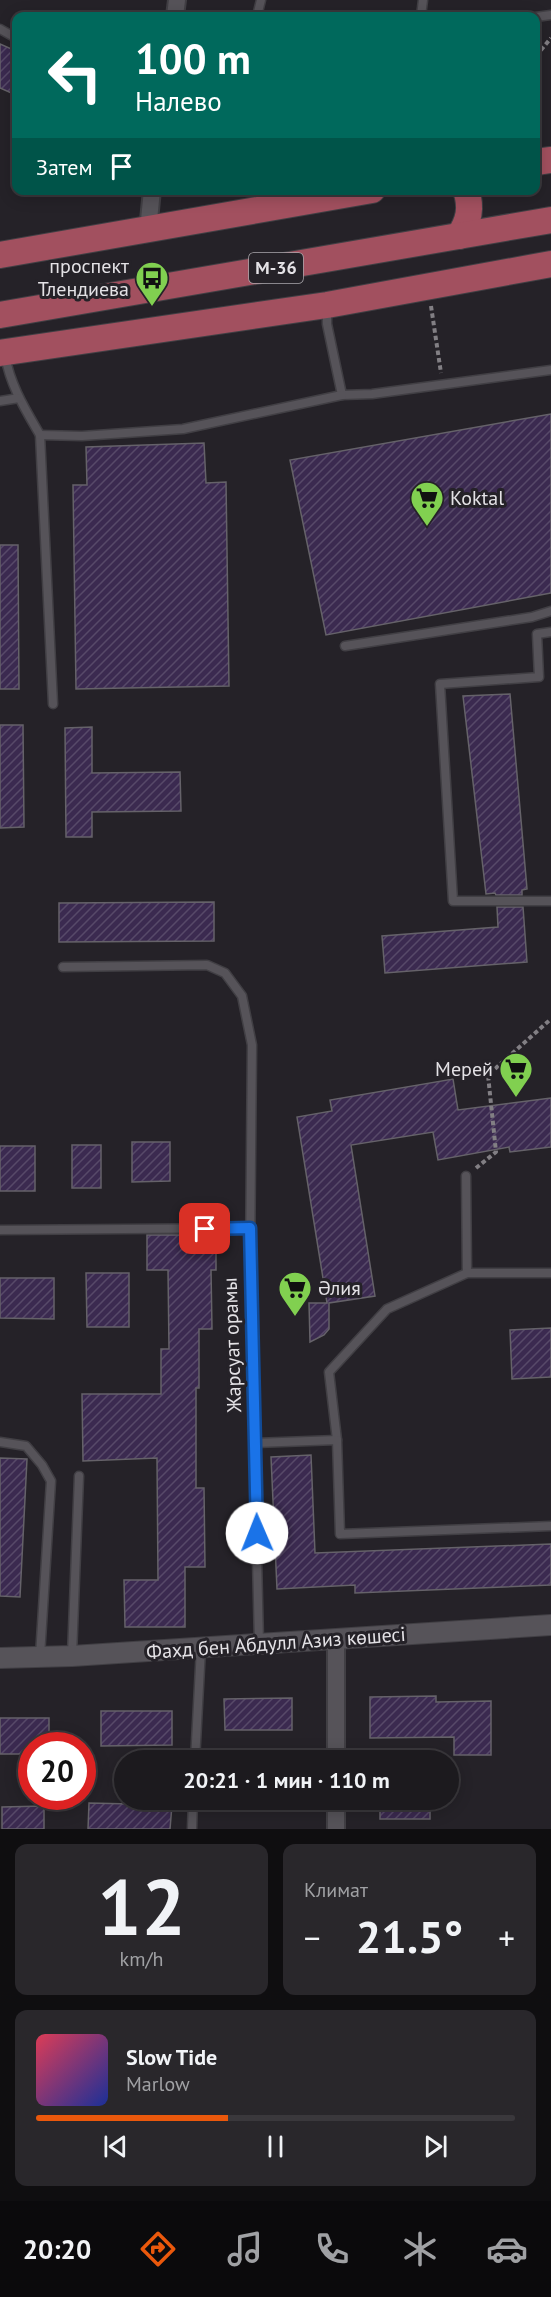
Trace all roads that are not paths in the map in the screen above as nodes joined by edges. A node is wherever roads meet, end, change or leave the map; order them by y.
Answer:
1 (152, 195) edge
2 (344, 195) edge
3 (467, 195) edge
4 (551, 220) edge
5 (148, 230) junction
6 (459, 236) junction
7 (0, 255) edge
8 (551, 264) edge
9 (327, 305) junction
10 (0, 315) edge
11 (2, 353) edge
12 (551, 370) edge
13 (342, 395) junction
14 (19, 398) junction
15 (0, 401) edge
16 (40, 435) junction
17 (551, 611) edge
18 (551, 632) edge
19 (345, 646) dead end
20 (53, 704) dead end
21 (551, 902) edge
22 (63, 967) dead end
23 (466, 1176) road end
24 (250, 1228) junction
25 (0, 1230) edge
26 (467, 1273) junction
27 (551, 1273) edge
28 (337, 1440) junction
29 (0, 1442) edge
30 (255, 1443) junction
31 (79, 1476) dead end
32 (551, 1526) edge
33 (551, 1625) edge
34 (336, 1639) junction
35 (259, 1644) junction
36 (201, 1647) junction
37 (72, 1656) junction
38 (40, 1657) junction
39 (0, 1658) edge
40 (196, 1750) edge
41 (336, 1750) edge
42 (193, 1810) edge
43 (336, 1810) edge
44 (192, 1829) edge
45 (336, 1829) edge

1 - 5 street
2 - 5 main road
3 - 6 main road
4 - 6 main road, M-36
5 - 7 main road
6 - 10 main road, M-36
8 - 9 main road
9 - 11 main road
9 - 13 lane
11 - 14 lane
12 - 13 lane
13 - 16 lane
14 - 15 lane
14 - 16 lane
16 - 20 lane
17 - 19 lane
18 - 21 lane
22 - 24 lane, Жарсуат орамы
23 - 26 lane
24 - 25 lane
24 - 30 lane, Жарсуат орамы
26 - 27 lane
26 - 28 lane
28 - 30 lane
28 - 32 lane
29 - 38 lane
30 - 35 lane, Жарсуат орамы
31 - 37 lane
33 - 34 street, Фахд бен Абдулл Азиз көшесі
34 - 35 street, Фахд бен Абдулл Азиз көшесі
34 - 41 street
35 - 36 street, Фахд бен Абдулл Азиз көшесі
36 - 37 street, Фахд бен Абдулл Азиз көшесі
36 - 40 lane
37 - 38 street, Фахд бен Абдулл Азиз көшесі
38 - 39 street, Фахд бен Абдулл Азиз көшесі
42 - 44 lane
43 - 45 street

